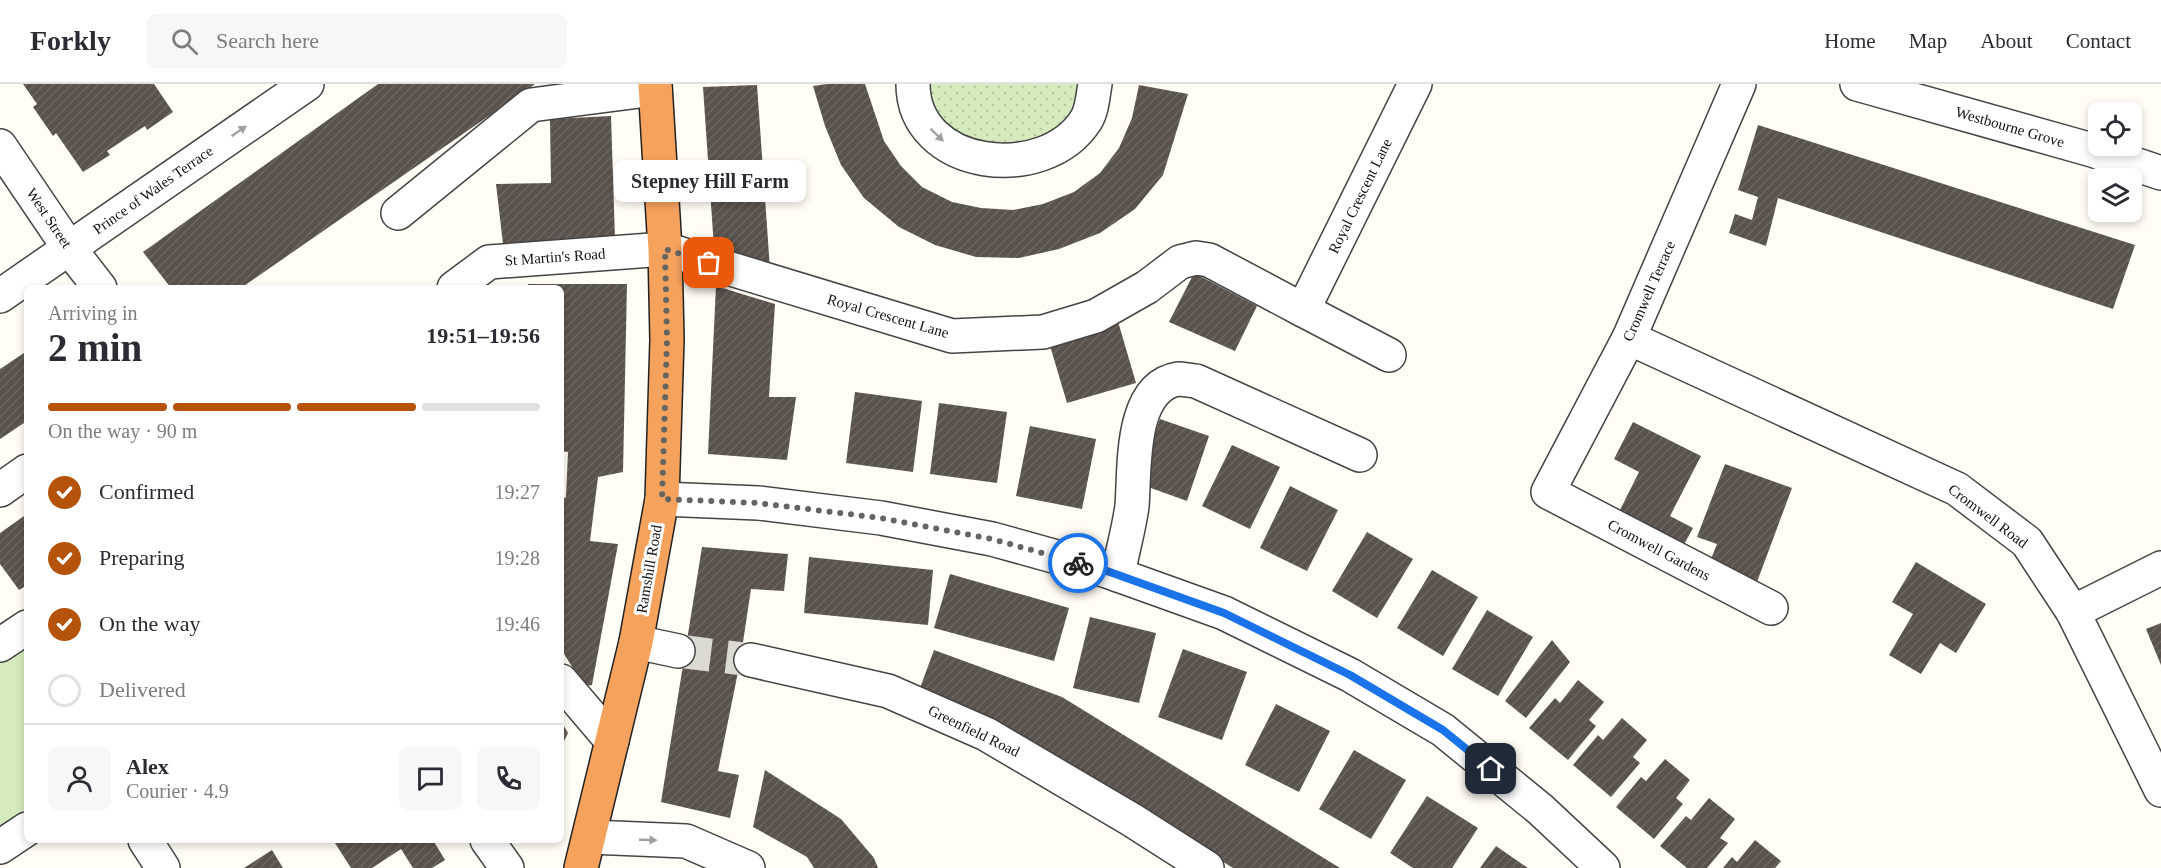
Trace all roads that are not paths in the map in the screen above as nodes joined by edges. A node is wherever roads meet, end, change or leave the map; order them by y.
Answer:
1 (307, 84) edge
2 (913, 84) edge
3 (1095, 84) edge
4 (1416, 84) edge
5 (1739, 84) edge
6 (1857, 84) edge
7 (655, 87) edge
8 (0, 146) edge
9 (2161, 172) edge
10 (398, 213) dead end
11 (69, 248) junction
12 (665, 249) junction
13 (98, 285) edge
14 (458, 285) edge
15 (0, 296) edge
16 (1303, 310) junction
17 (1629, 338) junction
18 (1389, 355) dead end
19 (1360, 455) dead end
20 (24, 473) edge
21 (0, 490) edge
22 (1548, 492) joint
23 (662, 499) junction
24 (2161, 568) edge
25 (1118, 575) junction
26 (1771, 608) dead end
27 (2073, 612) junction
28 (24, 629) edge
29 (636, 642) junction
30 (0, 645) edge
31 (678, 651) tunnel mouth
32 (751, 660) tunnel mouth
33 (564, 686) edge
34 (612, 741) junction
35 (2161, 790) edge
36 (24, 831) edge
37 (147, 843) edge
38 (490, 843) edge
39 (0, 847) edge
40 (586, 853) edge
41 (163, 868) edge
42 (507, 868) edge
43 (748, 868) edge
44 (1207, 868) edge
45 (1604, 868) edge

11 -> 1 street, Prince of Wales Terrace
2 -> 3 street
4 - 16 street, Royal Crescent Lane
5 - 17 street, Cromwell Terrace
6 - 9 street, Westbourne Grove
7 - 10 street
7 - 12 highway, Ramshill Road
8 - 11 street, West Street
11 - 13 street, West Street
11 - 15 street, Prince of Wales Terrace
12 - 14 street, St Martin's Road
12 - 16 street, Royal Crescent Lane
12 - 23 highway, Ramshill Road
16 - 18 street
17 - 22 street, Cromwell Terrace
17 - 27 street, Cromwell Road
19 - 25 street
20 - 21 street
22 - 26 street, Cromwell Gardens
23 - 25 street
23 - 29 highway, Ramshill Road
24 - 27 street
25 - 45 street
27 - 35 street, Cromwell Road
28 - 30 street
29 - 31 street
29 - 34 highway, Ramshill Road
32 - 44 street, Greenfield Road
33 - 34 street
34 - 40 highway, Ramshill Road
36 - 39 street
37 - 41 street
38 - 42 street
40 -> 43 street

